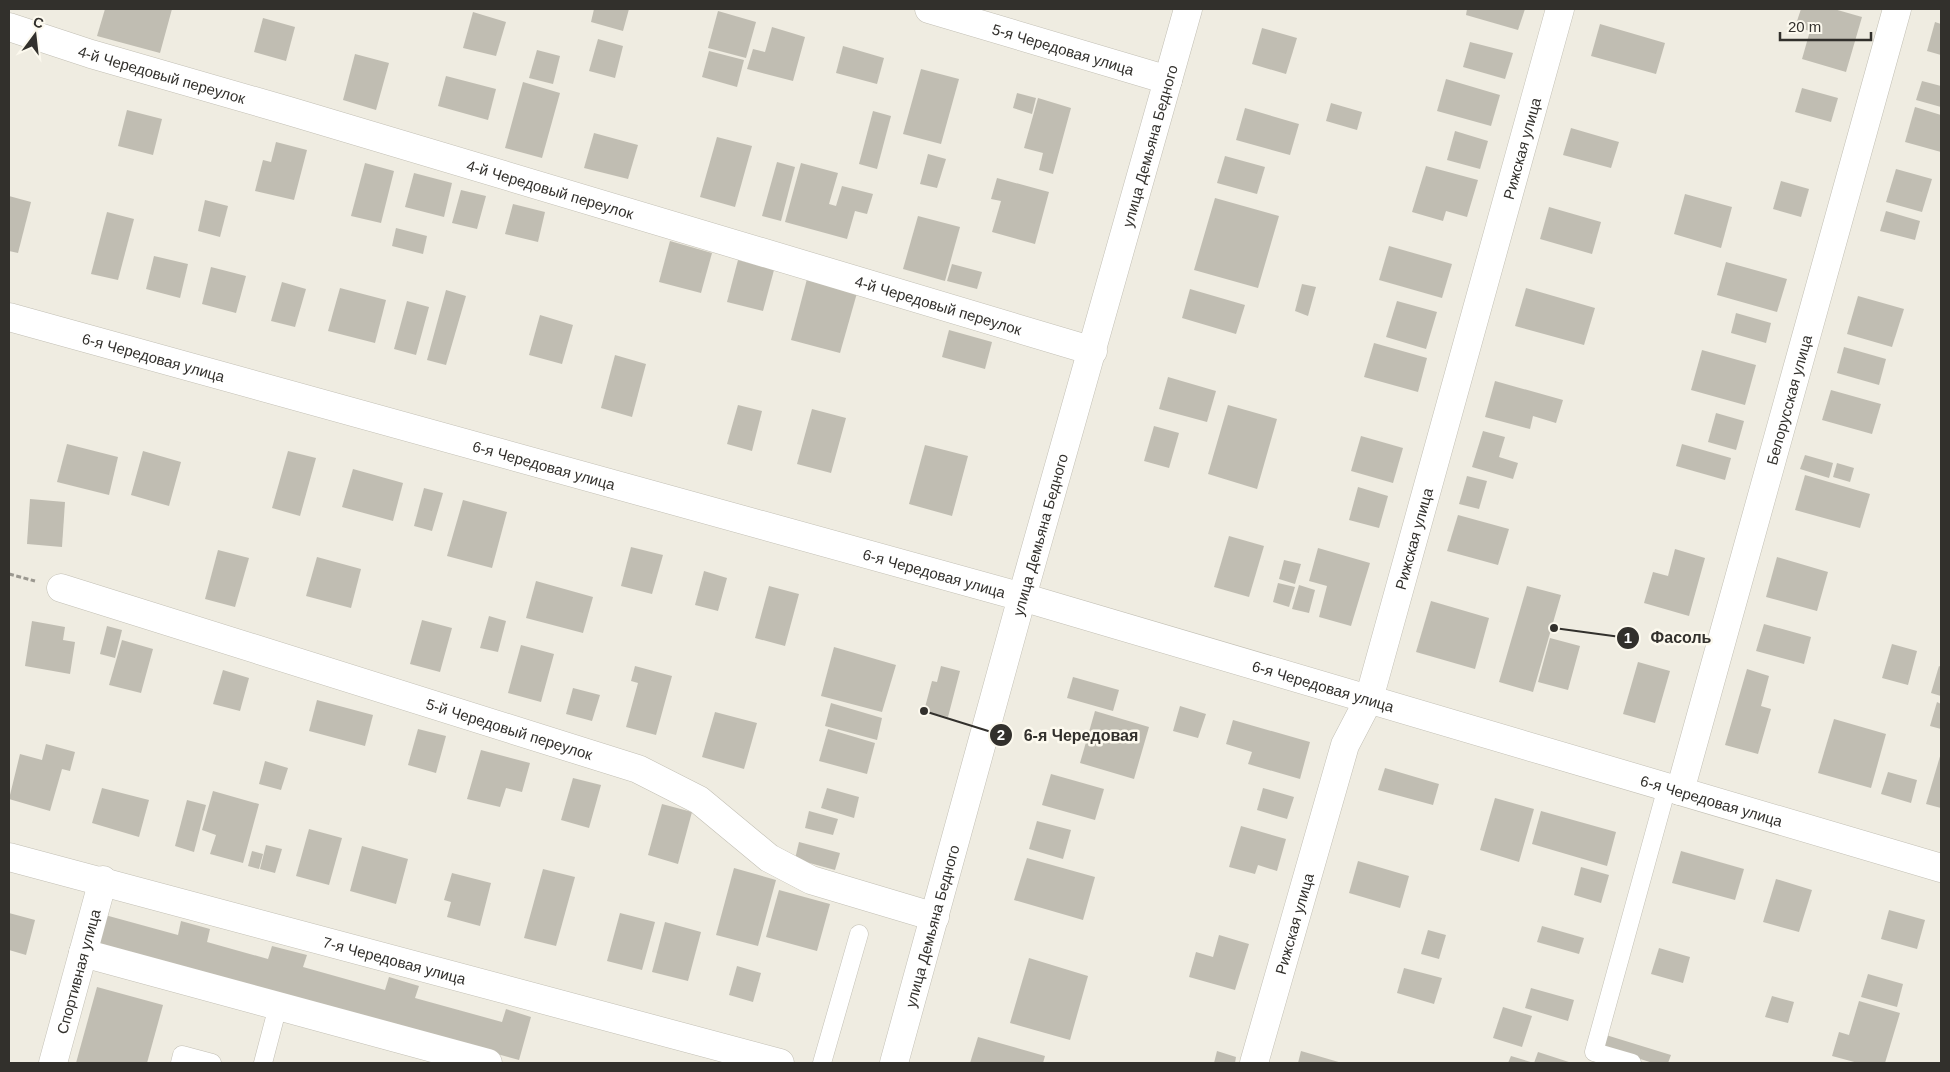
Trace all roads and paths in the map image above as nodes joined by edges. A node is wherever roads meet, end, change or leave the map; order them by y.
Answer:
1 (928, 9) edge
2 (1188, 9) edge
3 (1560, 9) edge
4 (1897, 9) edge
5 (9, 27) edge
6 (1168, 80) junction
7 (9, 317) edge
8 (1093, 351) junction
9 (61, 588) dead end
10 (1022, 597) junction
11 (1369, 699) junction
12 (1674, 789) junction
13 (9, 856) edge
14 (1941, 868) edge
15 (102, 880) junction
16 (935, 918) junction
17 (859, 934) dead end
18 (83, 953) junction
19 (278, 1006) junction
20 (53, 1063) edge
21 (180, 1063) edge
22 (212, 1063) edge
23 (263, 1063) edge
24 (488, 1063) edge
25 (780, 1063) edge
26 (822, 1063) edge
27 (894, 1063) edge
28 (1254, 1063) edge
29 (1632, 1063) edge

1 - 6 street, 5-я Чередовая улица
2 - 6 street, улица Демьяна Бедного
3 - 11 street, Рижская улица
4 - 12 street, Белорусская улица
5 - 8 street, 4-й Чередовый переулок
6 - 8 street, улица Демьяна Бедного
7 - 10 street, 6-я Чередовая улица
8 - 10 street, улица Демьяна Бедного
9 - 16 street, 5-й Чередовый переулок
10 - 11 street, 6-я Чередовая улица
10 - 16 street, улица Демьяна Бедного
11 - 12 street, 6-я Чередовая улица
11 - 28 street, Рижская улица
12 - 14 street, 6-я Чередовая улица
12 - 29 lane
13 - 15 street, 7-я Чередовая улица
15 - 18 street, Спортивная улица
15 - 25 street, 7-я Чередовая улица
16 - 27 street, улица Демьяна Бедного
17 - 26 lane
18 - 19 street
18 - 20 street, Спортивная улица
19 - 23 lane
19 - 24 street
21 - 22 lane

